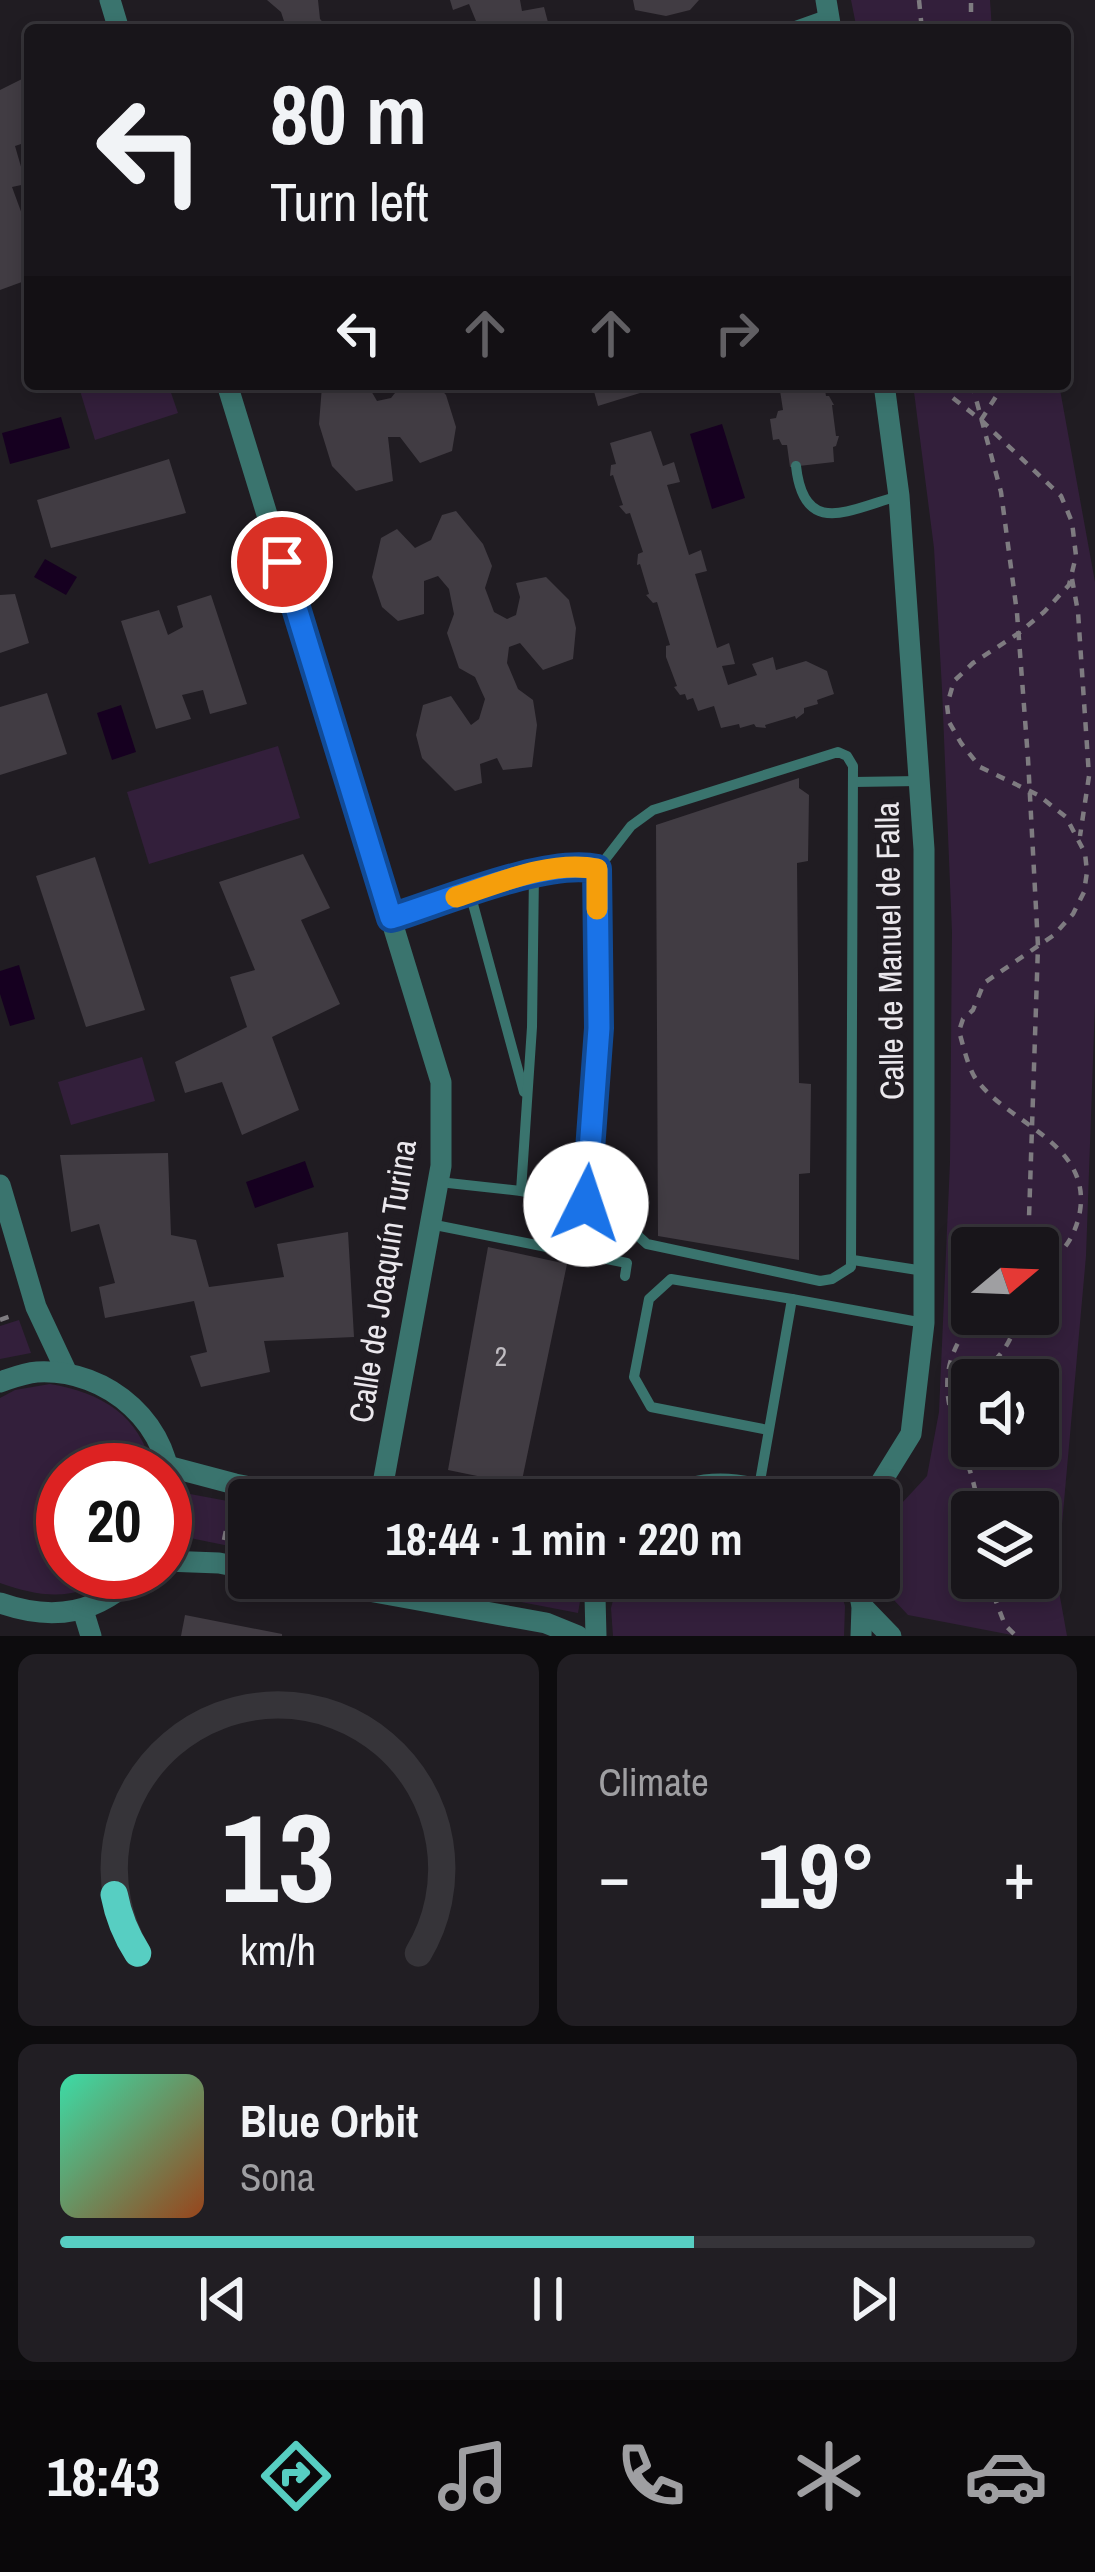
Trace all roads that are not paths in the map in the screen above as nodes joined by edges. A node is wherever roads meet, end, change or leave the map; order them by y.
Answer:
1 (229, 390) edge
2 (885, 390) edge
3 (796, 466) dead end
4 (899, 496) junction
5 (920, 781) junction
6 (853, 782) junction
7 (597, 869) junction
8 (534, 873) junction
9 (470, 893) junction
10 (391, 918) junction
11 (527, 1104) junction
12 (438, 1182) junction
13 (0, 1185) edge
14 (521, 1191) junction
15 (586, 1204) junction
16 (430, 1224) junction
17 (853, 1260) junction
18 (924, 1271) junction
19 (625, 1276) dead end
20 (792, 1299) junction
21 (924, 1323) junction
22 (67, 1373) junction
23 (0, 1382) edge
24 (768, 1430) junction
25 (158, 1443) edge
26 (192, 1473) edge
27 (384, 1479) edge
28 (760, 1479) edge
29 (883, 1479) edge
30 (228, 1482) edge
31 (192, 1562) edge
32 (228, 1565) edge
33 (105, 1599) edge
34 (413, 1599) edge
35 (595, 1599) edge
36 (860, 1599) edge
37 (0, 1604) edge
38 (862, 1606) junction
39 (83, 1610) junction
40 (92, 1636) edge
41 (578, 1636) edge
42 (596, 1636) edge
43 (861, 1636) edge
44 (891, 1636) edge

1 - 10 street, Calle de Joaquín Turina
2 - 4 street, Calle de Manuel de Falla
3 - 4 lane
4 - 5 street, Calle de Manuel de Falla
5 - 6 lane
5 - 18 street, Calle de Manuel de Falla
6 - 7 lane
6 - 17 lane
7 - 8 lane
7 - 15 lane
8 - 9 lane
8 - 11 lane
9 - 10 lane
9 - 11 lane
10 - 12 street, Calle de Joaquín Turina
11 - 14 lane
12 - 14 lane
12 - 16 street, Calle de Joaquín Turina
13 - 22 street
14 - 15 lane
15 - 17 lane
16 - 19 lane
16 - 27 street, Calle de Joaquín Turina
17 - 18 lane
18 - 21 street, Calle de Manuel de Falla
20 - 21 lane
20 - 24 lane
20 - 24 lane
21 - 29 street, Calle de Manuel de Falla
22 - 23 street
22 - 25 street
24 - 28 lane
26 - 30 street
31 - 32 street
33 - 39 street
34 - 41 street
35 - 42 street
36 - 38 street
37 - 39 street
38 - 43 street
38 - 44 street
39 - 40 street

